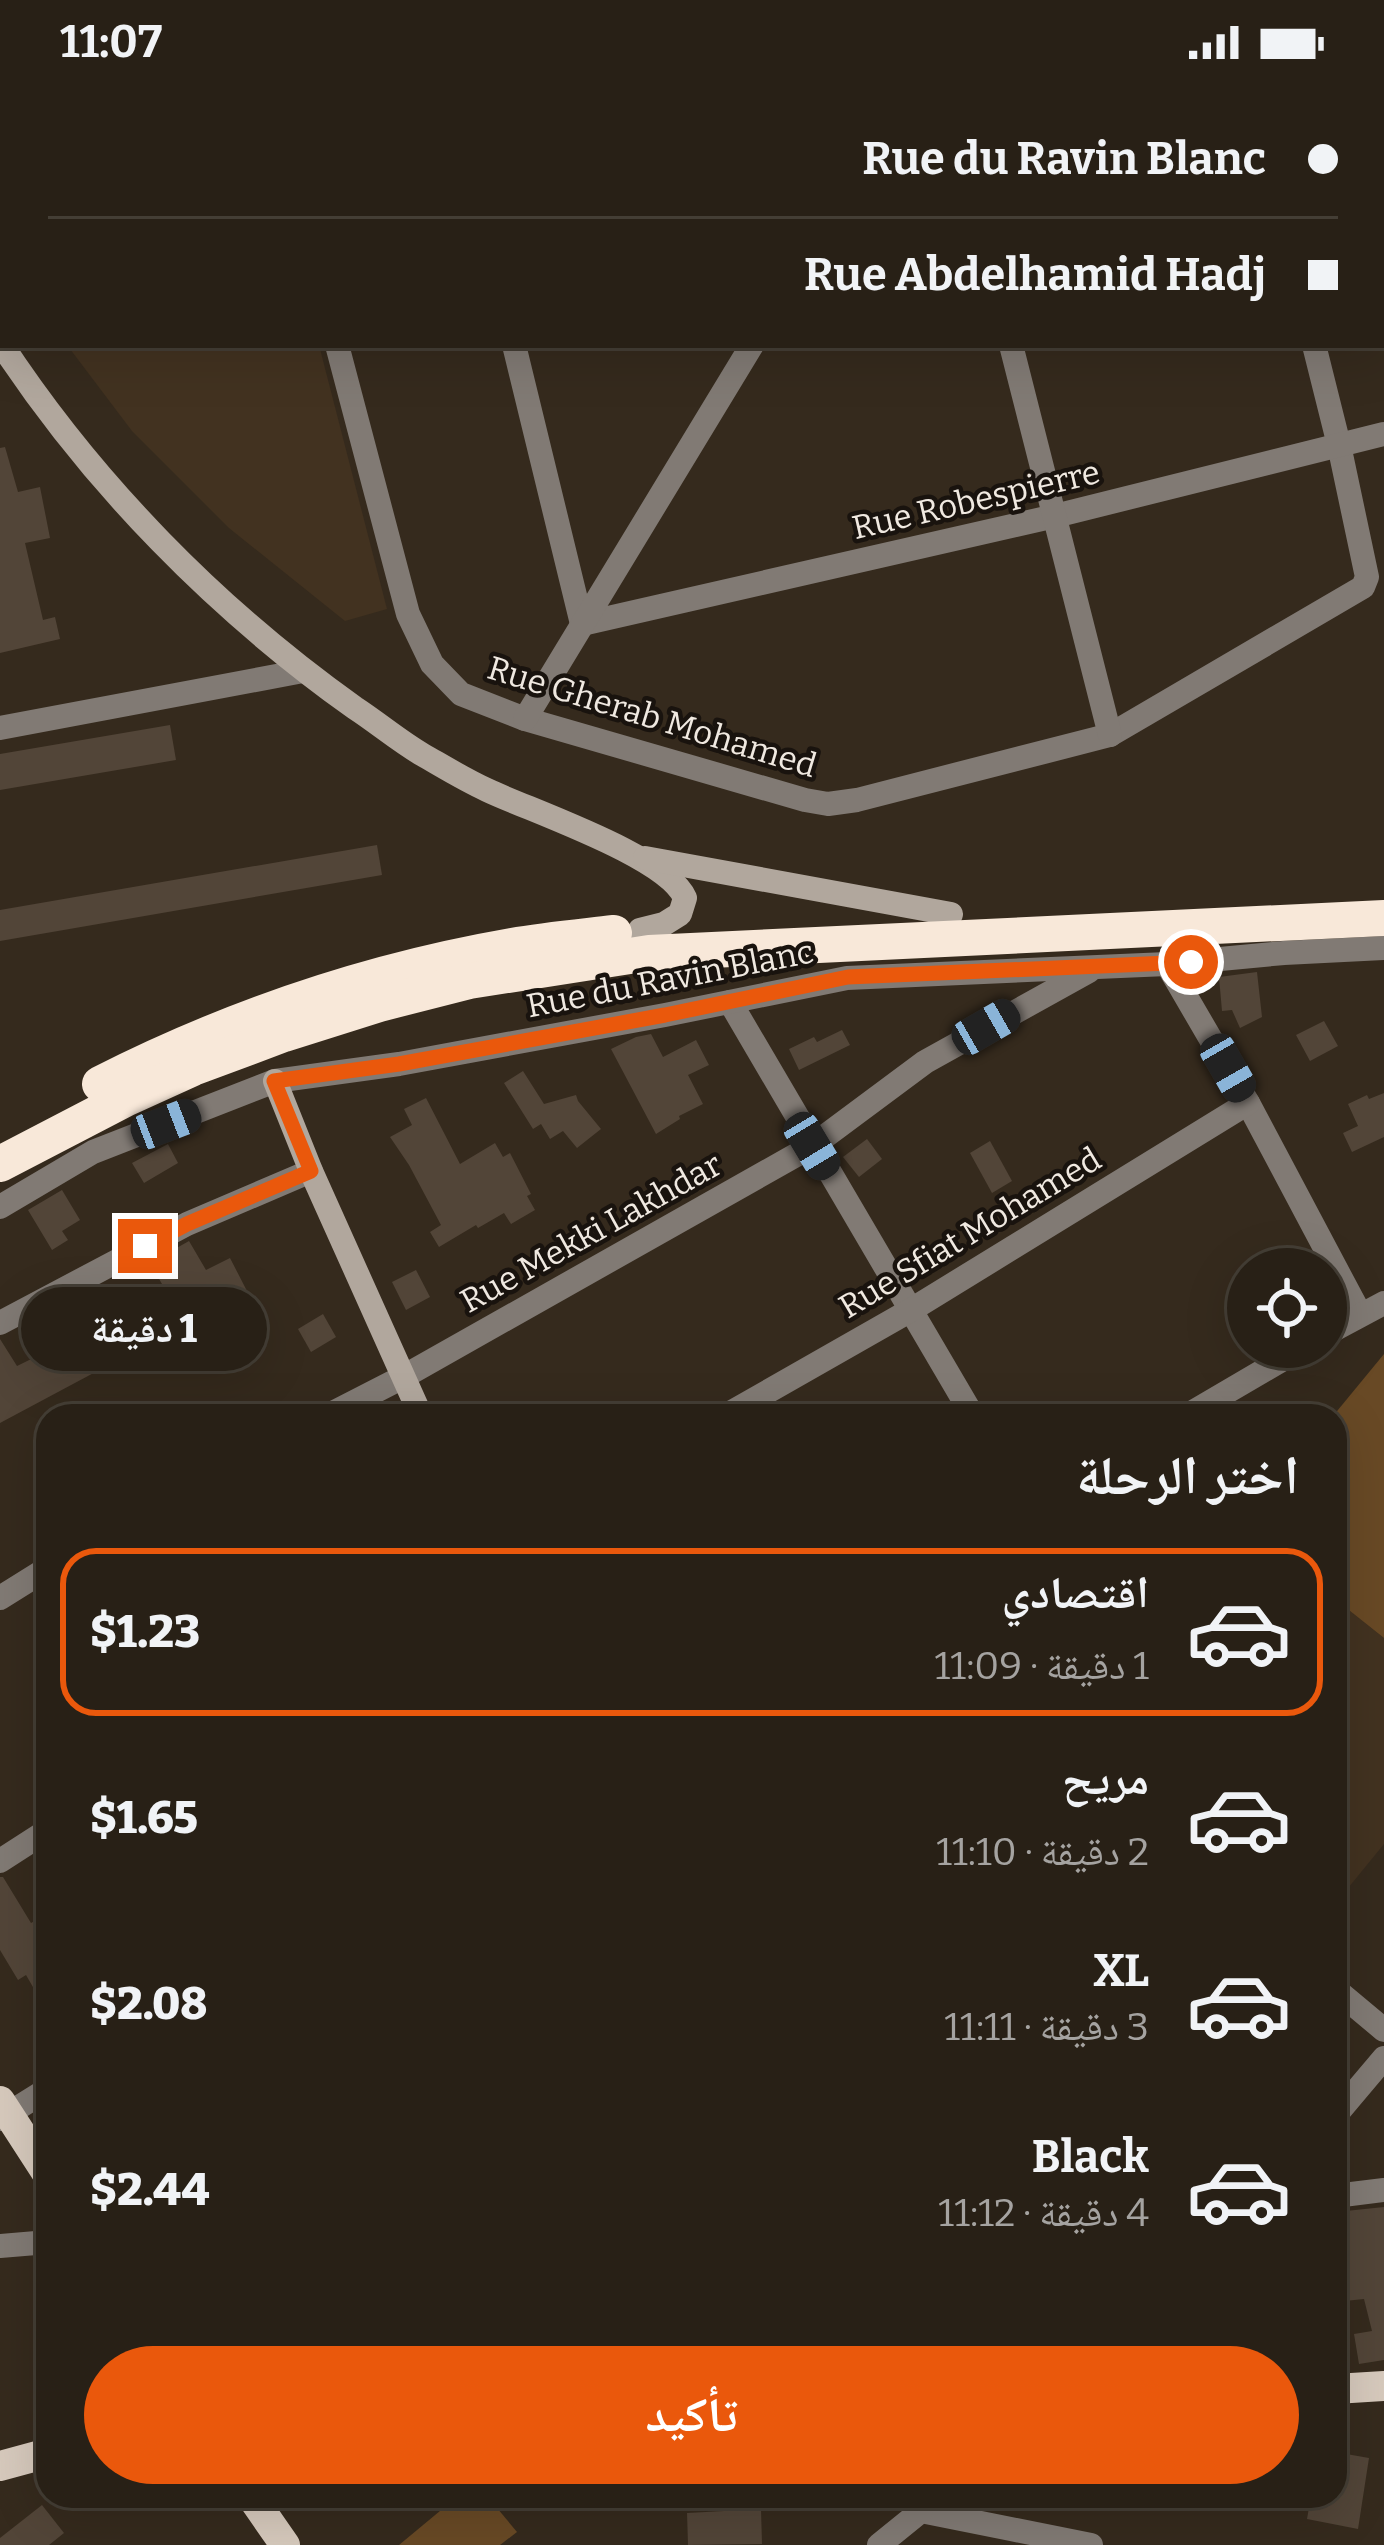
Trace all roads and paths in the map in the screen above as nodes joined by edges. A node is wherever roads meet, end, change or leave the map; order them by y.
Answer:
1 (3, 348) edge
2 (338, 348) edge
3 (515, 348) edge
4 (750, 348) edge
5 (1012, 348) edge
6 (1315, 348) edge
7 (1384, 434) edge
8 (1339, 445) junction
9 (1054, 516) junction
10 (581, 623) junction
11 (303, 671) junction
12 (525, 719) junction
13 (0, 728) edge
14 (1110, 735) junction
15 (637, 856) junction
16 (1384, 894) edge
17 (951, 914) junction
18 (1384, 918) edge
19 (640, 930) junction
20 (1384, 948) edge
21 (1167, 964) junction
22 (1096, 968) junction
23 (730, 1002) junction
24 (274, 1081) junction
25 (1248, 1102) junction
26 (0, 1137) edge
27 (812, 1146) junction
28 (0, 1164) edge
29 (311, 1171) junction
30 (0, 1208) edge
31 (1384, 1303) edge
32 (911, 1310) junction
33 (1360, 1314) junction
34 (1347, 1322) edge
35 (0, 1323) edge
36 (1268, 1368) edge
37 (403, 1377) junction
38 (350, 1404) edge
39 (415, 1404) edge
40 (745, 1404) edge
41 (966, 1404) edge
42 (1207, 1404) edge
43 (36, 1576) edge
44 (0, 1598) edge
45 (36, 1838) edge
46 (0, 1861) edge
47 (1347, 1999) edge
48 (1384, 2030) edge
49 (1384, 2058) edge
50 (36, 2095) edge
51 (1347, 2102) edge
52 (3, 2111) edge
53 (36, 2111) edge
54 (36, 2158) edge
55 (1384, 2190) edge
56 (1347, 2195) edge
57 (36, 2243) edge
58 (0, 2246) edge
59 (1384, 2386) edge
60 (1347, 2388) edge
61 (36, 2456) edge
62 (0, 2466) edge
63 (259, 2508) edge
64 (916, 2508) edge
65 (941, 2508) edge
66 (285, 2545) edge
67 (879, 2545) edge
68 (1090, 2545) edge

1 - 11 main road
2 - 12 street, Rue Gherab Mohamed
3 - 10 street
4 - 10 street
5 - 9 street
6 - 8 street
7 - 8 street, Rue Robespierre
8 - 9 street, Rue Robespierre
8 - 14 street, Rue Gherab Mohamed
9 - 10 street, Rue Robespierre
9 - 14 street
10 - 12 street
11 - 13 street
11 - 15 main road
12 - 14 street, Rue Gherab Mohamed
15 - 17 main road
15 - 19 main road
16 - 17 highway
17 - 19 highway
18 - 28 highway
19 - 26 highway
20 - 21 street, Rue du Ravin Blanc
21 - 22 street, Rue du Ravin Blanc
21 - 25 street
22 - 23 street, Rue du Ravin Blanc
22 - 27 street, Rue Mekki Lakhdar
23 - 24 street, Rue du Ravin Blanc
23 - 27 street
24 - 29 main road
24 - 30 street, Rue du Ravin Blanc
25 - 32 street, Rue Sfiat Mohamed
25 - 33 street
27 - 32 street
27 - 37 street, Rue Mekki Lakhdar
29 - 35 street
29 - 37 main road
31 - 33 street
32 - 40 street, Rue Sfiat Mohamed
32 - 41 street
33 - 34 street
36 - 42 street
37 - 38 street, Rue Mekki Lakhdar
37 - 39 main road
43 - 44 street
45 - 46 street
47 - 48 street
49 - 51 street
50 - 52 street
52 - 53 street
52 - 54 main road
55 - 56 street
57 - 58 street
59 - 60 main road
61 - 62 main road
63 - 66 main road
64 - 67 street
65 - 68 street

